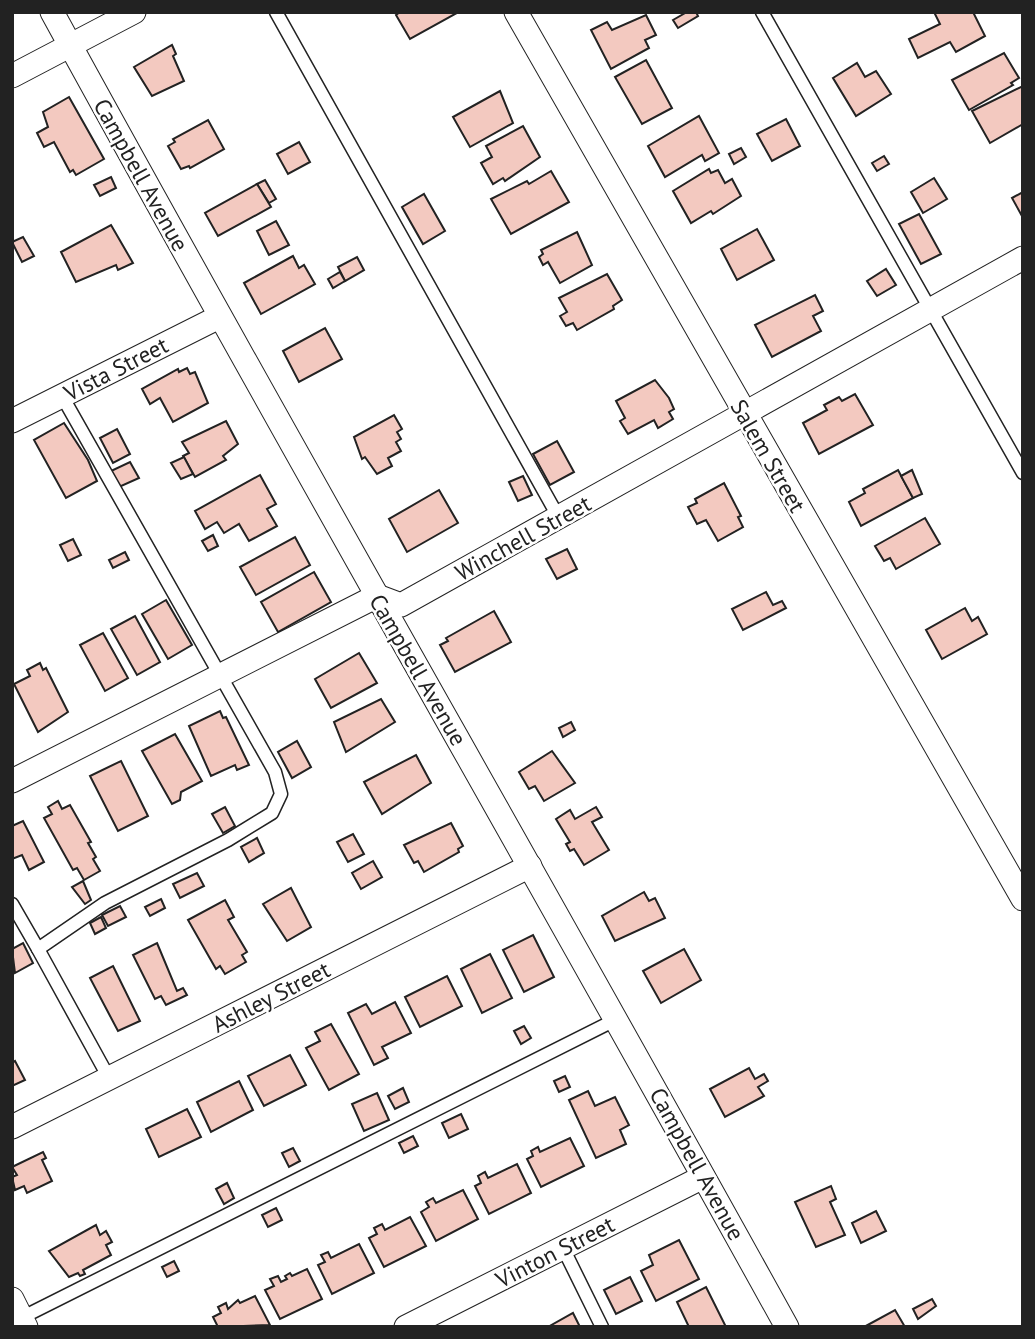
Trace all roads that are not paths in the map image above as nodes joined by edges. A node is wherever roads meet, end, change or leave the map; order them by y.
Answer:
1 (52, 12) edge
2 (134, 12) edge
3 (276, 12) edge
4 (516, 12) edge
5 (762, 12) edge
6 (70, 47) junction
7 (12, 76) edge
8 (1023, 258) edge
9 (932, 310) junction
10 (219, 317) junction
11 (62, 396) junction
12 (743, 414) junction
13 (12, 421) edge
14 (1023, 473) edge
15 (559, 518) junction
16 (377, 596) junction
17 (220, 676) junction
18 (12, 781) edge
19 (530, 866) junction
20 (1023, 899) edge
21 (12, 904) edge
22 (38, 949) junction
23 (617, 1019) junction
24 (108, 1078) junction
25 (12, 1127) edge
26 (703, 1177) junction
27 (563, 1248) junction
28 (18, 1317) edge
29 (434, 1321) edge
30 (406, 1327) edge
31 (602, 1327) edge
32 (787, 1327) edge

1 - 6 street, Campbell Avenue
2 - 6 street
3 - 15 lane
4 - 12 street, Salem Street
5 - 9 lane
6 - 7 street
6 - 10 street, Campbell Avenue
8 - 9 street, Winchell Street
9 - 12 street, Winchell Street
9 - 14 lane
10 - 11 street, Vista Street
10 - 16 street, Campbell Avenue
11 - 13 street, Vista Street
11 - 17 lane
12 - 15 street, Winchell Street
12 - 20 street, Salem Street
15 - 16 street, Winchell Street
16 - 17 street
16 - 19 street, Campbell Avenue
17 - 18 street
17 - 22 lane
19 - 23 street, Campbell Avenue
19 - 24 street, Ashley Street
21 - 22 lane
22 - 24 lane
23 - 26 street, Campbell Avenue
23 - 28 lane
24 - 25 street, Ashley Street
26 - 27 street, Vinton Street
26 - 32 street, Campbell Avenue
27 - 29 street, Vinton Street
27 - 31 lane
29 - 30 street, Vinton Street

